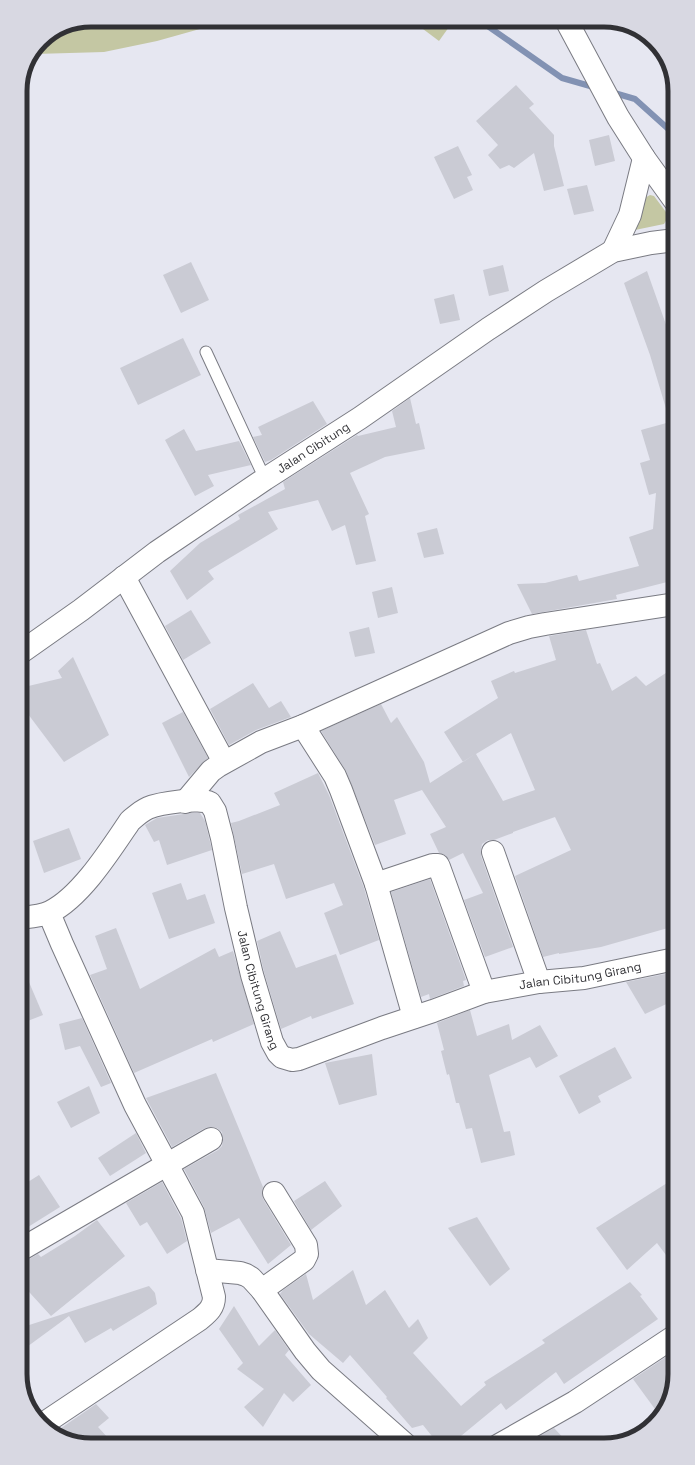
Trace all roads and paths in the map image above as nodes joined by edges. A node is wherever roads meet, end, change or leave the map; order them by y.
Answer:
1 (570, 27) edge
2 (644, 158) junction
3 (668, 188) edge
4 (668, 241) edge
5 (613, 252) junction
6 (206, 352) dead end
7 (265, 479) junction
8 (124, 578) junction
9 (668, 605) edge
10 (27, 648) edge
11 (303, 726) junction
12 (224, 762) junction
13 (185, 802) junction
14 (494, 852) dead end
15 (376, 884) junction
16 (49, 913) junction
17 (27, 917) edge
18 (668, 960) edge
19 (539, 982) junction
20 (484, 992) junction
21 (414, 1017) junction
22 (211, 1139) dead end
23 (167, 1164) junction
24 (274, 1193) dead end
25 (27, 1246) edge
26 (207, 1270) junction
27 (262, 1290) junction
28 (668, 1341) edge
29 (48, 1421) edge
30 (398, 1438) edge
31 (511, 1438) edge

1 - 2 street
2 - 3 street
2 - 5 street
4 - 5 street, Jalan Cibitung
5 - 7 street, Jalan Cibitung
6 - 7 lane
7 - 8 street, Jalan Cibitung
8 - 10 street, Jalan Cibitung
8 - 12 street
9 - 11 street
11 - 12 street
11 - 15 street
12 - 13 street
13 - 16 street, Jalan Cibitung Girang
13 - 21 street, Jalan Cibitung Girang
14 - 19 street
15 - 20 street
15 - 21 street
16 - 17 street, Jalan Cibitung Girang
16 - 23 street
18 - 19 street, Jalan Cibitung Girang
19 - 20 street, Jalan Cibitung Girang
20 - 21 street, Jalan Cibitung Girang
22 - 23 street
23 - 25 street
23 - 26 street
24 - 27 street
26 - 27 street
26 - 29 street
27 - 30 street
28 - 31 street

